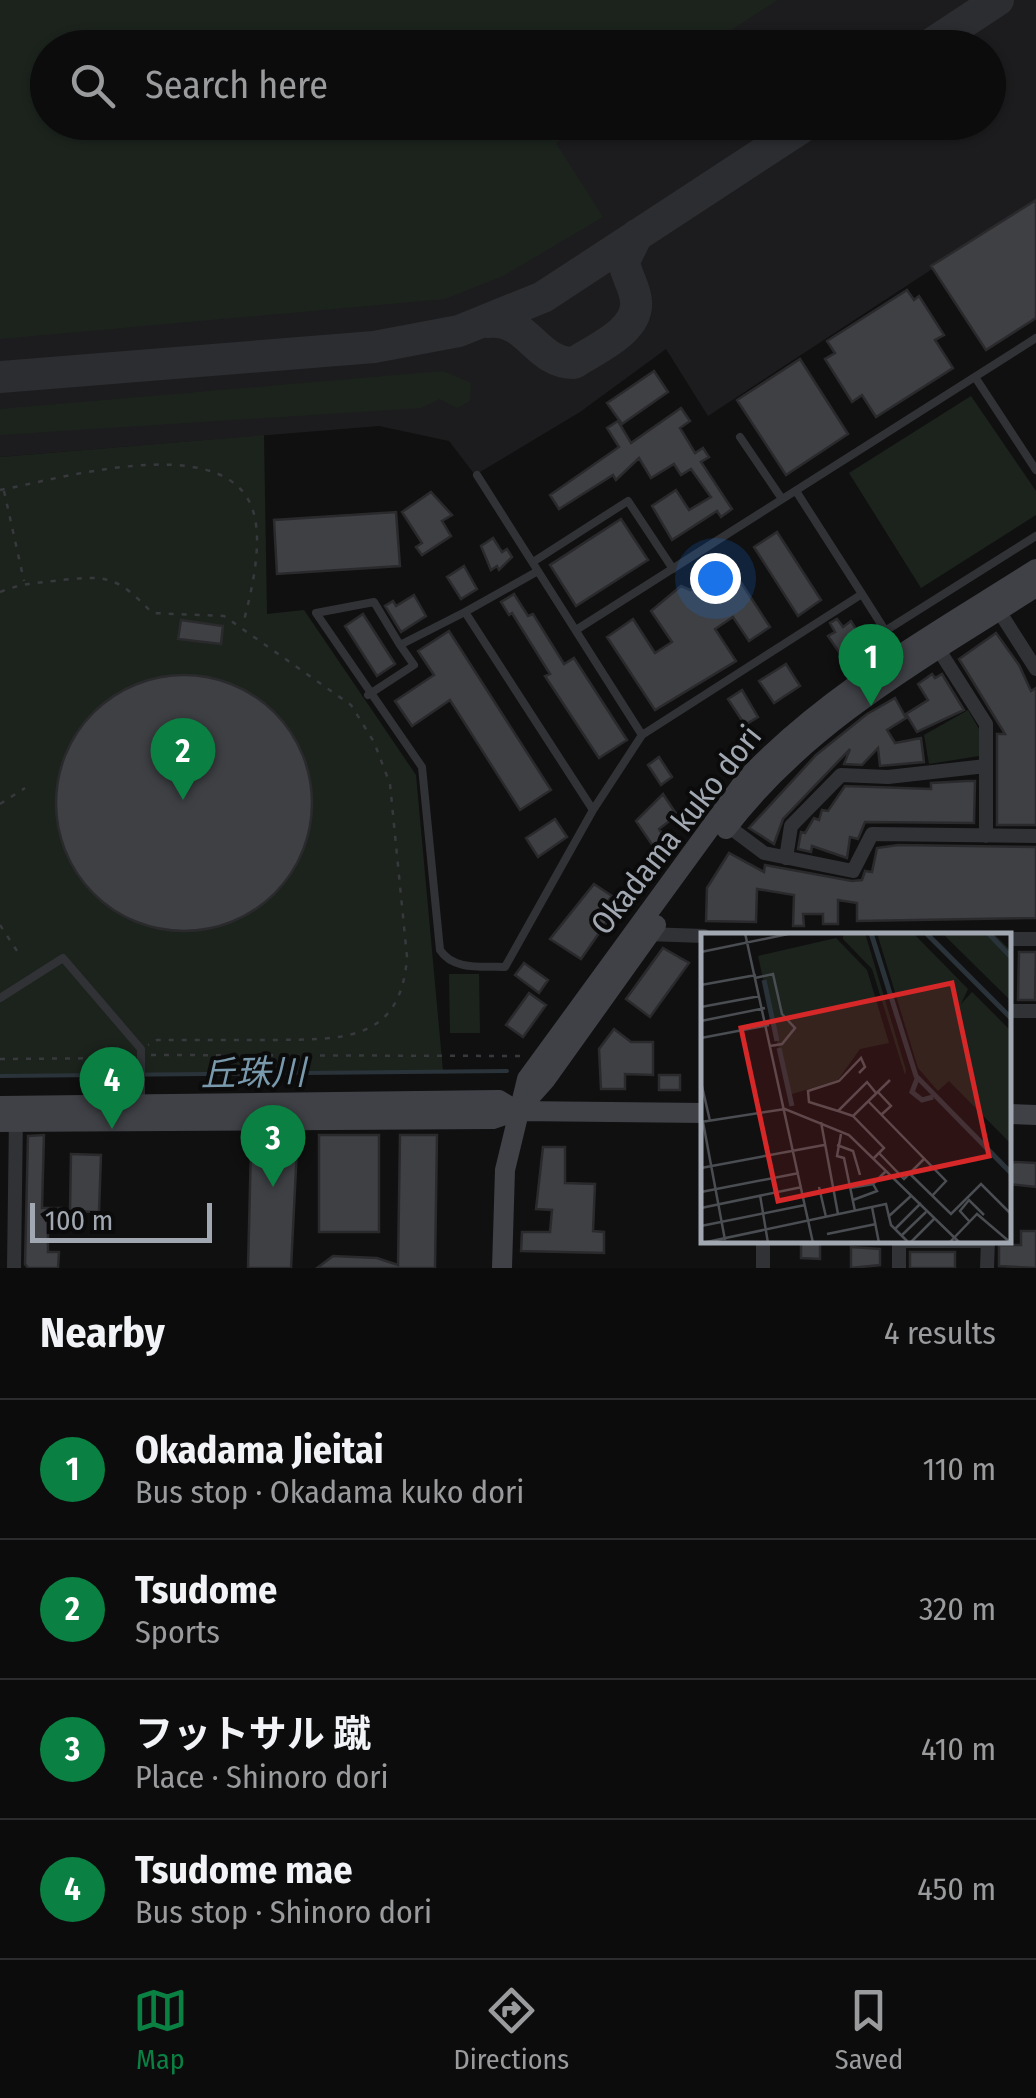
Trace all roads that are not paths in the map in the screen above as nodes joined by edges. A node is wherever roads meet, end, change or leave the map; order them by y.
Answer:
1 (1036, 338) edge
2 (974, 377) junction
3 (740, 437) dead end
4 (1036, 470) edge
5 (477, 475) dead end
6 (796, 490) junction
7 (782, 499) junction
8 (1036, 536) edge
9 (532, 562) junction
10 (673, 569) junction
11 (1036, 570) edge
12 (538, 571) junction
13 (1036, 588) edge
14 (862, 594) junction
15 (1000, 611) junction
16 (465, 612) junction
17 (576, 630) junction
18 (886, 631) junction
19 (400, 645) junction
20 (939, 650) junction
21 (906, 662) junction
22 (1036, 669) edge
23 (368, 694) junction
24 (642, 735) junction
25 (986, 766) junction
26 (593, 810) junction
27 (728, 826) junction
28 (986, 836) junction
29 (1036, 836) edge
30 (786, 858) junction
31 (643, 931) junction
32 (701, 936) edge
33 (0, 998) edge
34 (141, 1105) junction
35 (517, 1112) junction
36 (701, 1113) edge
37 (8, 1114) edge
38 (900, 1243) edge
39 (988, 1243) edge
40 (14, 1268) edge
41 (502, 1268) edge
42 (899, 1268) edge
43 (987, 1268) edge

1 - 2 lane
2 - 4 lane
2 - 6 lane
3 - 7 lane
5 - 9 lane
6 - 7 lane
6 - 14 lane
7 - 10 lane
8 - 18 lane
9 - 10 lane
9 - 12 lane
10 - 17 lane
11 - 21 main road, Okadama kuko dori
12 - 16 lane
12 - 17 lane
13 - 15 main road, Okadama kuko dori
14 - 18 lane
14 - 24 lane
15 - 20 main road, Okadama kuko dori
15 - 22 street
16 - 19 lane
16 - 26 lane
17 - 24 lane
18 - 21 lane
19 - 23 lane
19 - 23 lane
20 - 21 main road, Okadama kuko dori
20 - 25 street
21 - 27 main road, Okadama kuko dori
21 - 31 main road, Okadama kuko dori
23 - 26 lane
24 - 26 lane
25 - 28 street
25 - 30 street
27 - 30 street
27 - 31 main road, Okadama kuko dori
28 - 29 street
28 - 30 street
31 - 32 street
31 - 35 main road, Okadama kuko dori
33 - 34 lane
34 - 35 main road
34 - 37 main road
35 - 36 main road
35 - 41 main road, Okadama kuko dori
37 - 40 street
38 - 42 street
39 - 43 street

